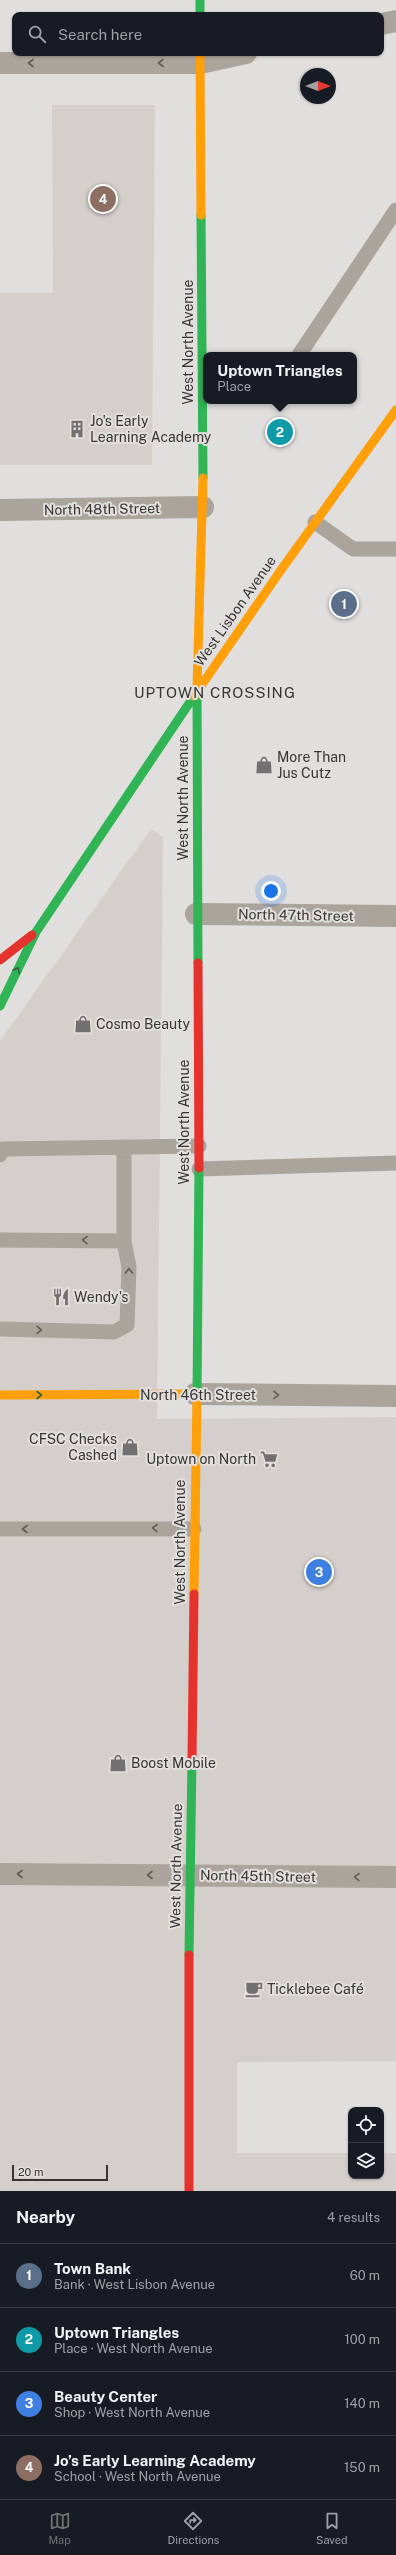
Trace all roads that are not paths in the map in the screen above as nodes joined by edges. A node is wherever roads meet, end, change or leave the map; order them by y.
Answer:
1 (200, 0) edge
2 (200, 12) edge
3 (396, 21) edge
4 (384, 23) edge
5 (218, 56) edge
6 (200, 58) edge
7 (0, 63) edge
8 (396, 210) edge
9 (204, 352) edge
10 (301, 352) edge
11 (204, 404) edge
12 (396, 410) edge
13 (203, 507) junction
14 (0, 510) edge
15 (315, 522) junction
16 (396, 549) edge
17 (197, 692) junction
18 (196, 914) junction
19 (396, 916) edge
20 (36, 932) junction
21 (0, 960) edge
22 (0, 1006) edge
23 (198, 1146) junction
24 (124, 1147) junction
25 (0, 1155) edge
26 (396, 1163) edge
27 (198, 1169) junction
28 (0, 1240) edge
29 (124, 1241) junction
30 (0, 1329) edge
31 (195, 1394) junction
32 (0, 1395) edge
33 (396, 1396) edge
34 (0, 1529) edge
35 (194, 1529) junction
36 (0, 1874) edge
37 (189, 1875) junction
38 (396, 1877) edge
39 (189, 2191) edge

1 - 2 main road
3 - 4 street
5 - 6 street
6 -> 7 street
6 - 9 main road, West North Avenue
8 - 10 lane
11 - 13 main road, West North Avenue
12 - 15 main road, West Lisbon Avenue
13 - 14 street, North 48th Street
13 - 17 main road, West North Avenue
15 - 16 lane
15 - 17 main road, West Lisbon Avenue
17 - 18 main road, West North Avenue
17 - 20 main road, West Lisbon Avenue
18 - 19 street, North 47th Street
18 - 23 main road, West North Avenue
20 - 21 main road, West Lisbon Avenue
22 -> 20 main road, West Lisbon Avenue
23 - 24 lane
23 - 27 main road, West North Avenue
24 - 25 lane
24 - 29 lane
26 - 27 lane
27 - 31 main road, West North Avenue
29 -> 28 lane
30 -> 29 lane
32 -> 31 main road, North 46th Street
31 -> 33 street, North 46th Street
31 - 35 main road, West North Avenue
35 -> 34 lane
35 - 37 main road, West North Avenue
37 -> 36 street, North 45th Street
38 -> 37 street, North 45th Street
37 - 39 main road, West North Avenue

